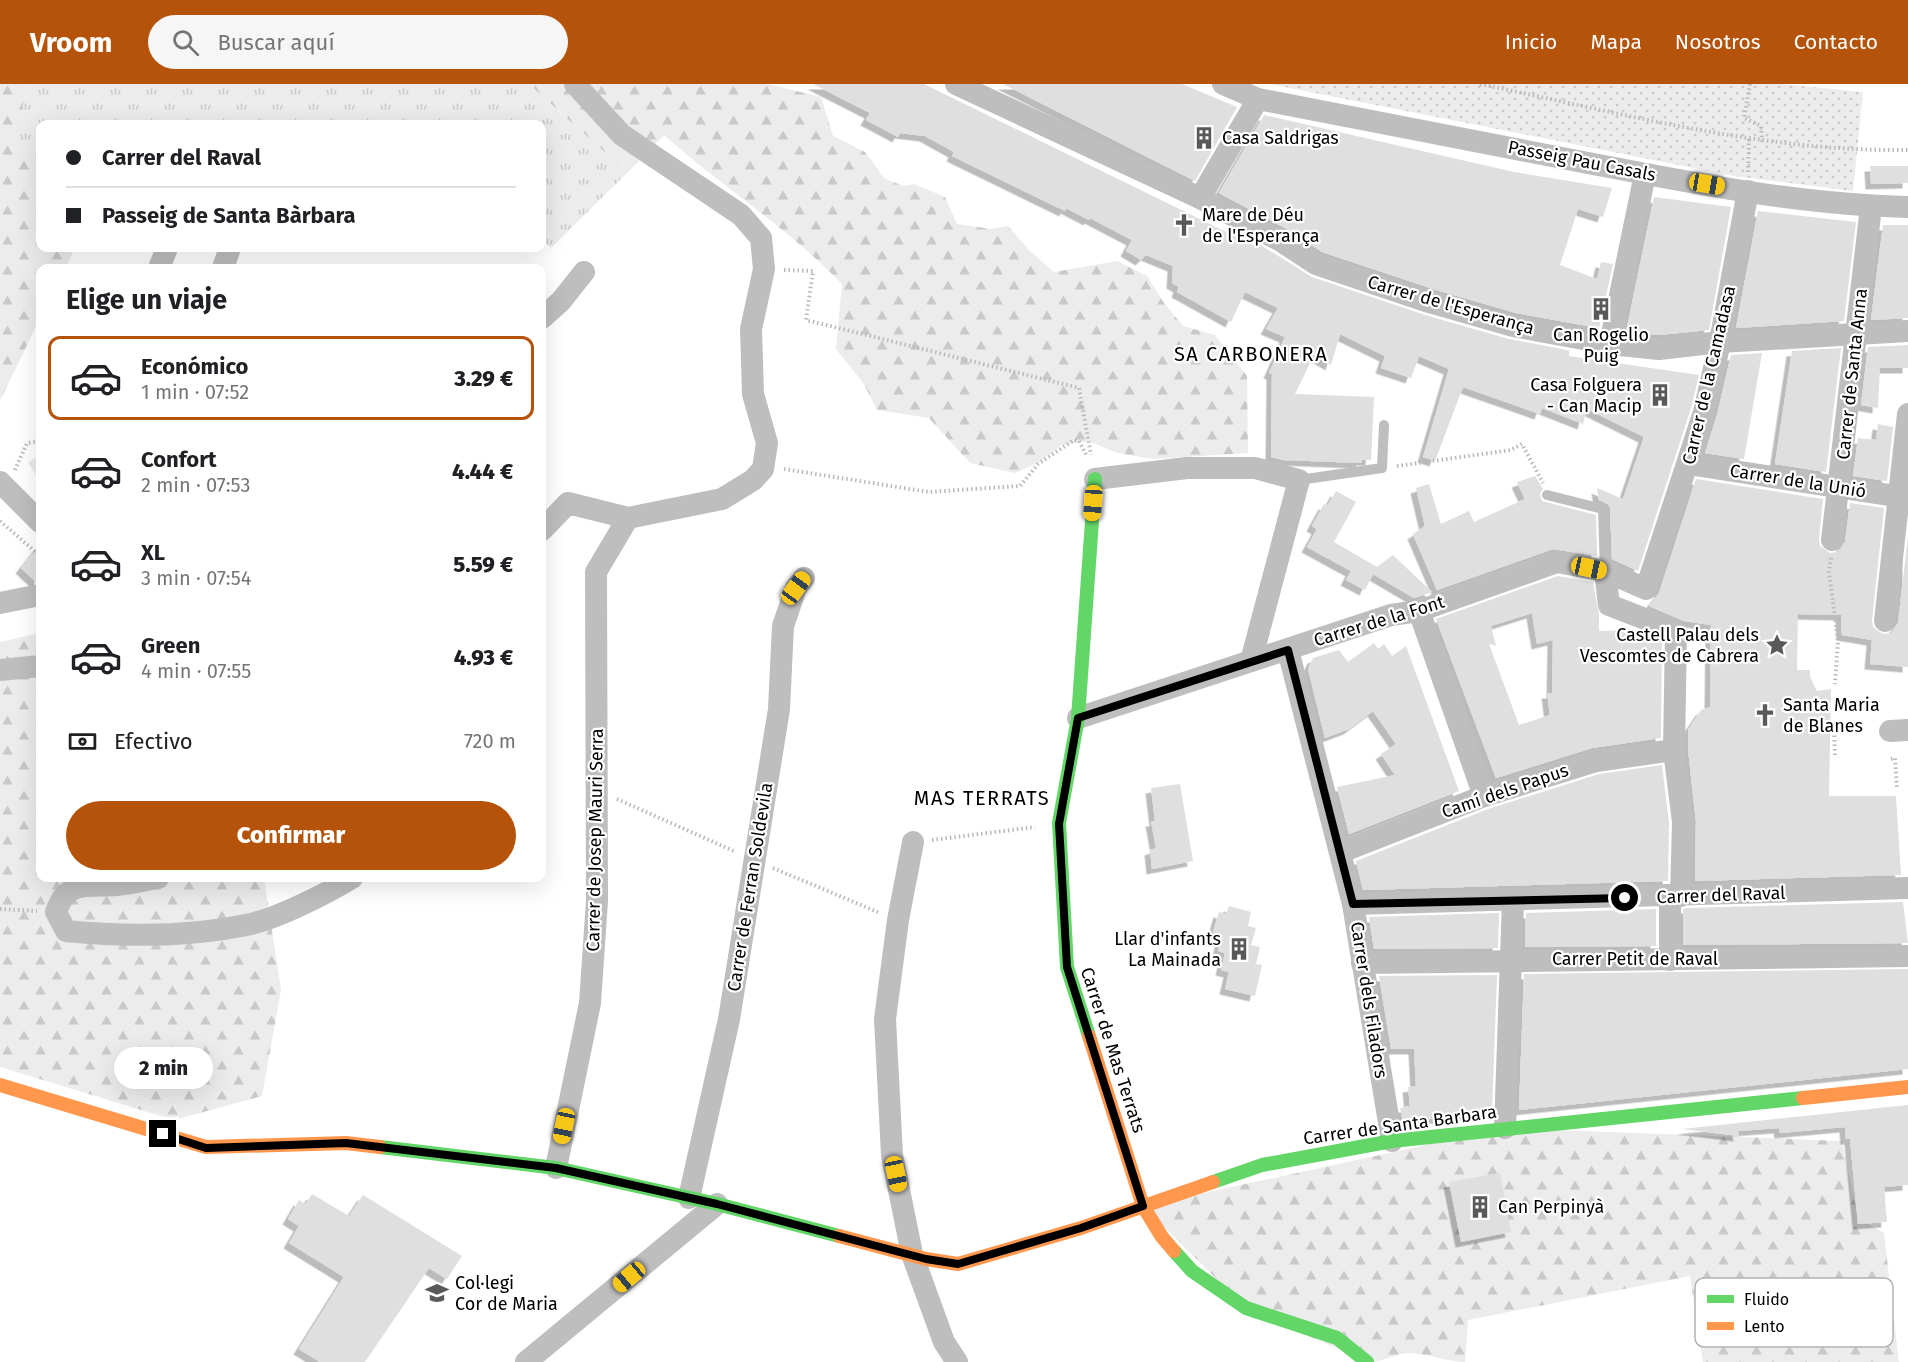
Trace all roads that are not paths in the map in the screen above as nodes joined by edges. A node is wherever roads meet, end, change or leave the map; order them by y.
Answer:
1 (575, 84) edge
2 (956, 84) edge
3 (1223, 84) edge
4 (1257, 99) junction
5 (1645, 174) junction
6 (1748, 191) junction
7 (1200, 198) junction
8 (1871, 207) junction
9 (1908, 207) edge
10 (584, 272) dead end
11 (546, 314) edge
12 (1908, 332) edge
13 (1854, 334) junction
14 (1720, 342) junction
15 (1610, 344) junction
16 (1908, 414) edge
17 (1384, 425) dead end
18 (1688, 464) junction
19 (1095, 479) joint
20 (1299, 480) junction
21 (3, 485) edge
22 (1840, 488) junction
23 (1547, 495) road end
24 (1903, 497) edge
25 (36, 518) edge
26 (628, 518) junction
27 (546, 526) edge
28 (1832, 540) road end
29 (1605, 572) junction
30 (804, 578) dead end
31 (1646, 589) joint
32 (36, 596) edge
33 (0, 603) edge
34 (1419, 610) junction
35 (1885, 621) dead end
36 (1288, 650) junction
37 (1251, 661) junction
38 (36, 666) edge
39 (0, 670) edge
40 (1078, 718) junction
41 (1674, 750) junction
42 (1484, 796) junction
43 (913, 842) road end
44 (1341, 852) junction
45 (135, 882) edge
46 (345, 882) edge
47 (1908, 891) edge
48 (1675, 897) junction
49 (1514, 901) junction
50 (1353, 904) junction
51 (1908, 956) edge
52 (1511, 960) junction
53 (1670, 960) junction
54 (1362, 963) junction
55 (0, 1085) edge
56 (1908, 1086) edge
57 (1505, 1128) junction
58 (1392, 1141) junction
59 (556, 1168) junction
60 (688, 1198) junction
61 (717, 1204) junction
62 (1143, 1206) junction
63 (912, 1254) junction
64 (539, 1358) edge
65 (957, 1362) edge
66 (1367, 1362) edge

1 - 26 street
2 - 7 street, Carrer de l'Esperança
3 - 4 street, Passeig Pau Casals
4 - 5 street, Passeig Pau Casals
4 - 7 street
5 - 6 street, Passeig Pau Casals
5 - 15 street
6 - 8 street, Passeig Pau Casals
6 - 14 street, Carrer de la Camadasa
7 - 15 street, Carrer de l'Esperança
8 - 9 street, Passeig Pau Casals
8 - 13 street, Carrer de Santa Anna
10 - 11 street
12 - 13 street, Carrer de l'Esperança
13 - 14 street, Carrer de l'Esperança
13 - 22 street, Carrer de Santa Anna
14 - 15 street, Carrer de l'Esperança
14 - 18 street, Carrer de la Camadasa
16 - 24 street
17 - 20 lane
18 - 22 street, Carrer de la Unió
18 - 31 street, Carrer de la Camadasa
19 - 20 street
19 - 40 street, Carrer de Mas Terrats
20 - 37 street
21 - 25 street
22 - 24 street, Carrer de la Unió
22 - 28 street, Carrer de Santa Anna
23 - 29 lane
24 - 35 street
26 - 27 street
26 - 59 street, Carrer de Josep Mauri Serra
29 - 31 street, Carrer de la Font
29 - 34 street, Carrer de la Font
29 - 41 street
30 - 60 street, Carrer de Ferran Soldevila
32 - 33 street
34 - 36 street, Carrer de la Font
34 - 42 street
36 - 37 street, Carrer de la Font
36 - 44 street, Carrer dels Filadors
37 - 40 street, Carrer de la Font
38 - 39 street
40 - 62 street, Carrer de Mas Terrats
41 - 42 street, Camí dels Papus
41 - 48 street
42 - 44 street, Camí dels Papus
43 - 63 street
44 - 50 street, Carrer dels Filadors
45 - 46 street
47 - 48 street, Carrer del Raval
48 - 49 street, Carrer del Raval
48 - 53 street
49 - 50 street, Carrer del Raval
49 - 52 street
50 - 54 street, Carrer dels Filadors
51 - 53 street, Carrer Petit de Raval
52 - 53 street, Carrer Petit de Raval
52 - 54 street, Carrer Petit de Raval
52 - 57 street
54 - 58 street, Carrer dels Filadors
55 - 59 street, Carrer de Santa Barbara
56 - 57 street, Carrer de Santa Barbara
57 - 58 street, Carrer de Santa Barbara
58 - 62 street, Carrer de Santa Barbara
59 - 60 street, Carrer de Santa Barbara
60 - 61 street, Carrer de Santa Barbara
61 - 63 street, Carrer de Santa Barbara
61 - 64 street
62 - 63 street, Carrer de Santa Barbara
62 - 66 street, Carrer de Mas Terrats
63 - 65 street

